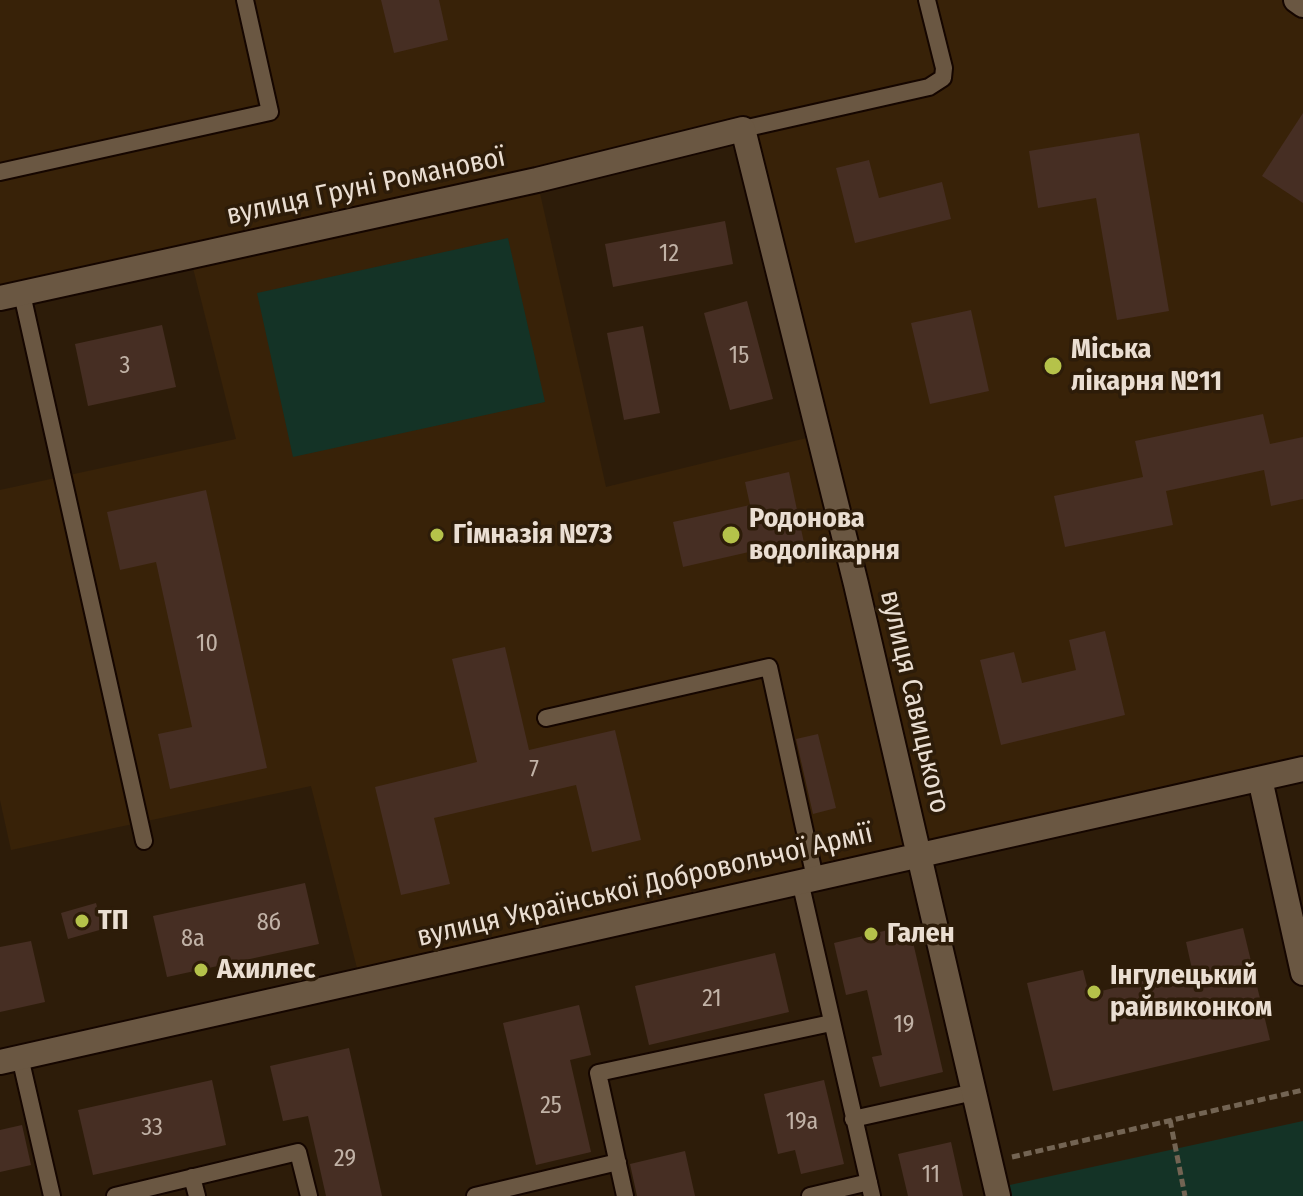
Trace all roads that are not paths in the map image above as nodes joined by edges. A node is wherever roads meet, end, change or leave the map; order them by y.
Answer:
1 (245, 0) edge
2 (927, 0) edge
3 (1296, 0) edge
4 (1303, 5) edge
5 (743, 129) junction
6 (0, 172) edge
7 (11, 296) edge
8 (546, 718) dead end
9 (1303, 769) edge
10 (1260, 779) junction
11 (144, 841) dead end
12 (918, 855) junction
13 (807, 880) junction
14 (1303, 973) edge
15 (831, 1023) junction
16 (10, 1059) edge
17 (974, 1092) junction
18 (853, 1119) junction
19 (618, 1162) junction
20 (192, 1177) junction
21 (870, 1189) edge
22 (52, 1196) edge
23 (115, 1196) edge
24 (197, 1196) edge
25 (309, 1196) edge
26 (475, 1196) edge
27 (625, 1196) edge
28 (810, 1196) edge
29 (998, 1196) edge

1 - 6 lane
2 - 5 lane
3 - 4 street
5 - 7 street, вулиця Груні Романової
5 - 12 street, вулиця Савицького
7 - 11 lane
8 - 13 lane
9 - 10 street, вулиця Української Добровольчої Армії
10 - 12 street, вулиця Української Добровольчої Армії
10 - 14 street
12 - 13 street, вулиця Української Добровольчої Армії
12 - 17 street, вулиця Савицького
13 - 15 lane
13 - 16 street, вулиця Української Добровольчої Армії
15 - 18 lane
15 - 19 lane
16 - 22 lane
17 - 18 lane
17 - 29 street, вулиця Савицького
18 - 21 lane
19 - 26 lane
19 - 27 lane
20 - 23 lane
20 - 24 lane
20 - 25 lane
21 - 28 lane

